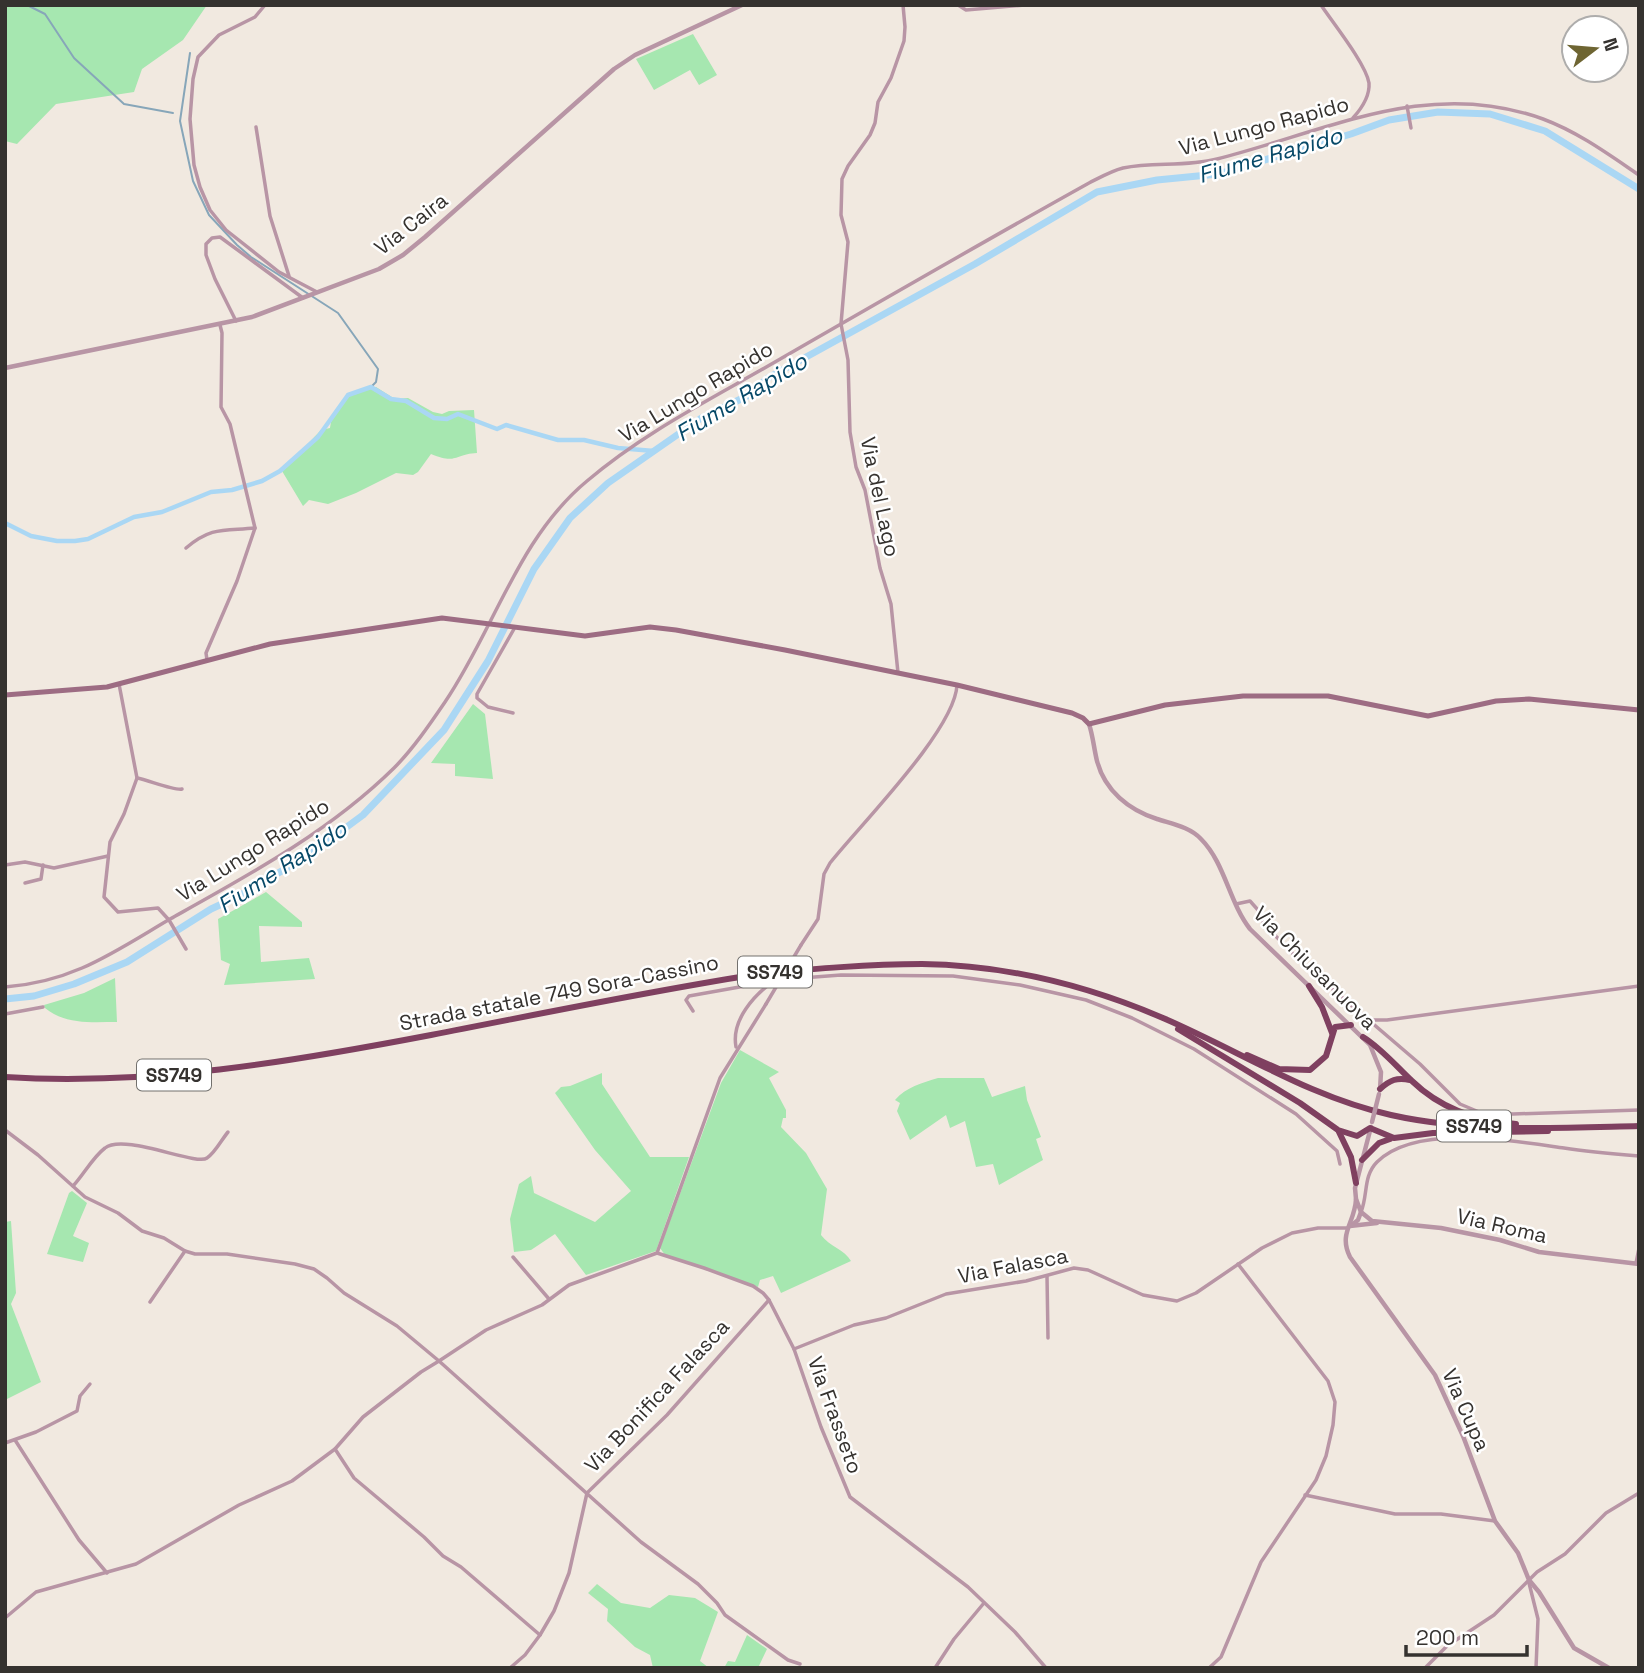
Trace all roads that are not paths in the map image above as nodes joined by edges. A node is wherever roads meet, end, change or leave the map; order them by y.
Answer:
1 (265, 5) edge
2 (742, 5) edge
3 (903, 5) edge
4 (958, 5) edge
5 (1025, 5) edge
6 (1321, 5) edge
7 (1408, 106) junction
8 (1349, 121) junction
9 (256, 127) dead end
10 (1410, 128) dead end
11 (1639, 175) edge
12 (289, 278) junction
13 (317, 292) junction
14 (303, 298) junction
15 (236, 321) junction
16 (841, 324) junction
17 (220, 325) junction
18 (5, 368) edge
19 (255, 528) junction
20 (186, 548) dead end
21 (490, 625) junction
22 (511, 628) junction
23 (207, 660) junction
24 (898, 674) junction
25 (120, 684) junction
26 (957, 685) junction
27 (5, 695) edge
28 (1639, 710) edge
29 (513, 713) dead end
30 (1089, 724) junction
31 (137, 778) junction
32 (182, 789) dead end
33 (108, 856) junction
34 (5, 865) edge
35 (43, 865) junction
36 (25, 883) dead end
37 (1234, 904) junction
38 (169, 921) junction
39 (186, 948) dead end
40 (767, 985) junction
41 (1309, 986) junction
42 (1639, 986) edge
43 (5, 987) edge
44 (43, 1007) dead end
45 (1140, 1009) junction
46 (694, 1011) dead end
47 (5, 1014) edge
48 (1368, 1020) junction
49 (1351, 1025) junction
50 (1189, 1030) junction
51 (1332, 1033) junction
52 (1363, 1037) junction
53 (737, 1049) junction
54 (5, 1077) edge
55 (1412, 1081) junction
56 (1380, 1092) junction
57 (1639, 1110) edge
58 (1371, 1125) junction
59 (1639, 1126) edge
60 (1574, 1127) junction
61 (5, 1130) edge
62 (1338, 1130) junction
63 (228, 1132) dead end
64 (1394, 1138) junction
65 (1639, 1156) edge
66 (1362, 1160) junction
67 (1340, 1164) dead end
68 (1356, 1182) junction
69 (74, 1186) junction
70 (1356, 1199) junction
71 (1361, 1212) junction
72 (1380, 1223) junction
73 (1349, 1227) junction
74 (1639, 1248) edge
75 (185, 1251) junction
76 (657, 1253) junction
77 (513, 1257) dead end
78 (1238, 1264) junction
79 (1637, 1264) edge
80 (1047, 1276) junction
81 (549, 1299) junction
82 (769, 1300) junction
83 (150, 1302) dead end
84 (1048, 1338) dead end
85 (794, 1349) junction
86 (439, 1361) junction
87 (90, 1384) dead end
88 (15, 1440) junction
89 (5, 1443) edge
90 (335, 1449) junction
91 (587, 1493) junction
92 (1639, 1493) edge
93 (1305, 1495) junction
94 (1495, 1521) junction
95 (108, 1573) junction
96 (1529, 1580) junction
97 (985, 1602) junction
98 (5, 1618) edge
99 (540, 1635) junction
100 (800, 1664) dead end
101 (510, 1668) edge
102 (935, 1668) edge
103 (1046, 1668) edge
104 (1209, 1668) edge
105 (1425, 1668) edge
106 (1536, 1668) edge
107 (1609, 1668) edge

1 - 12 street
2 - 13 street, Via Caira
3 - 16 street, Via del Lago
4 - 5 street
6 - 8 street
7 - 8 street, Via Lungo Rapido
7 - 10 street
7 - 11 street, Via Lungo Rapido
8 - 16 street, Via Lungo Rapido
9 - 12 street
12 - 13 street
13 - 14 street, Via Caira
14 - 15 street, Via Caira
14 - 15 street
15 - 17 street, Via Caira
16 - 21 street, Via Lungo Rapido
16 - 24 street, Via del Lago
17 - 18 street, Via Caira
17 - 19 street
19 - 20 street
19 - 23 street
21 - 22 main road
21 - 23 main road
21 - 38 street, Via Lungo Rapido
22 - 24 main road
22 - 29 street
23 - 25 main road
24 - 26 main road
25 - 27 main road
25 - 31 street
26 - 30 main road
26 - 53 street, bridge
28 - 30 main road
30 - 37 street, Via Chiusanuova
31 - 32 street
31 - 33 street
33 - 35 street
33 - 38 street
34 - 35 street
35 - 36 street
37 - 41 street, Via Chiusanuova
37 - 48 street
38 - 39 street
38 - 43 street, Via Lungo Rapido
40 - 46 street
40 - 53 street
40 - 67 street
41 - 49 street, Via Chiusanuova
41 - 51 highway
42 - 48 street
44 - 47 street
45 - 50 highway, Strada statale 749 Sora-Cassino / SS749
45 - 54 highway, Strada statale 749 Sora-Cassino / SS749
45 - 62 highway
48 - 57 street
49 - 51 highway
49 - 52 street, Via Chiusanuova
50 - 51 highway
50 - 60 highway, Strada statale 749 Sora-Cassino / SS749
52 - 55 highway
52 - 56 street, Via Chiusanuova
53 - 76 street
55 - 56 highway
55 - 60 highway
56 - 58 street, Via Chiusanuova, bridge
58 - 62 highway
58 - 64 highway
58 - 66 street, Via Chiusanuova
59 - 60 highway, Strada statale 749 Sora-Cassino / SS749
60 - 64 highway
61 - 69 street
62 - 68 highway
63 - 69 street
64 - 66 highway
65 - 71 street
66 - 68 street, Via Chiusanuova
68 - 70 street, Via Chiusanuova
69 - 75 street
70 - 71 street
70 - 73 street
71 - 72 street, Via Roma
71 - 73 street
72 - 73 street
72 - 79 street, Via Roma
73 - 78 street, Via Falasca
73 - 94 street, Via Cupa
74 - 79 street
75 - 83 street
75 - 86 street
76 - 81 street
76 - 82 street
77 - 81 street
78 - 80 street, Via Falasca
78 - 93 street
80 - 84 street
80 - 85 street, Via Falasca
81 - 86 street
82 - 85 street, Via Frasseto
82 - 91 street, Via Bonifica Falasca
85 - 97 street, Via Frasseto
86 - 90 street
86 - 91 street
87 - 88 street
88 - 89 street
88 - 95 street
90 - 95 street
90 - 99 street
91 - 99 street, Via Bonifica Falasca
91 - 100 street
92 - 96 street
93 - 94 street
93 - 104 street
94 - 96 street, Via Cupa
95 - 98 street
96 - 105 street
96 - 106 street
96 - 107 street, Via Cupa
97 - 102 street
97 - 103 street, Via Frasseto
99 - 101 street, Via Bonifica Falasca

